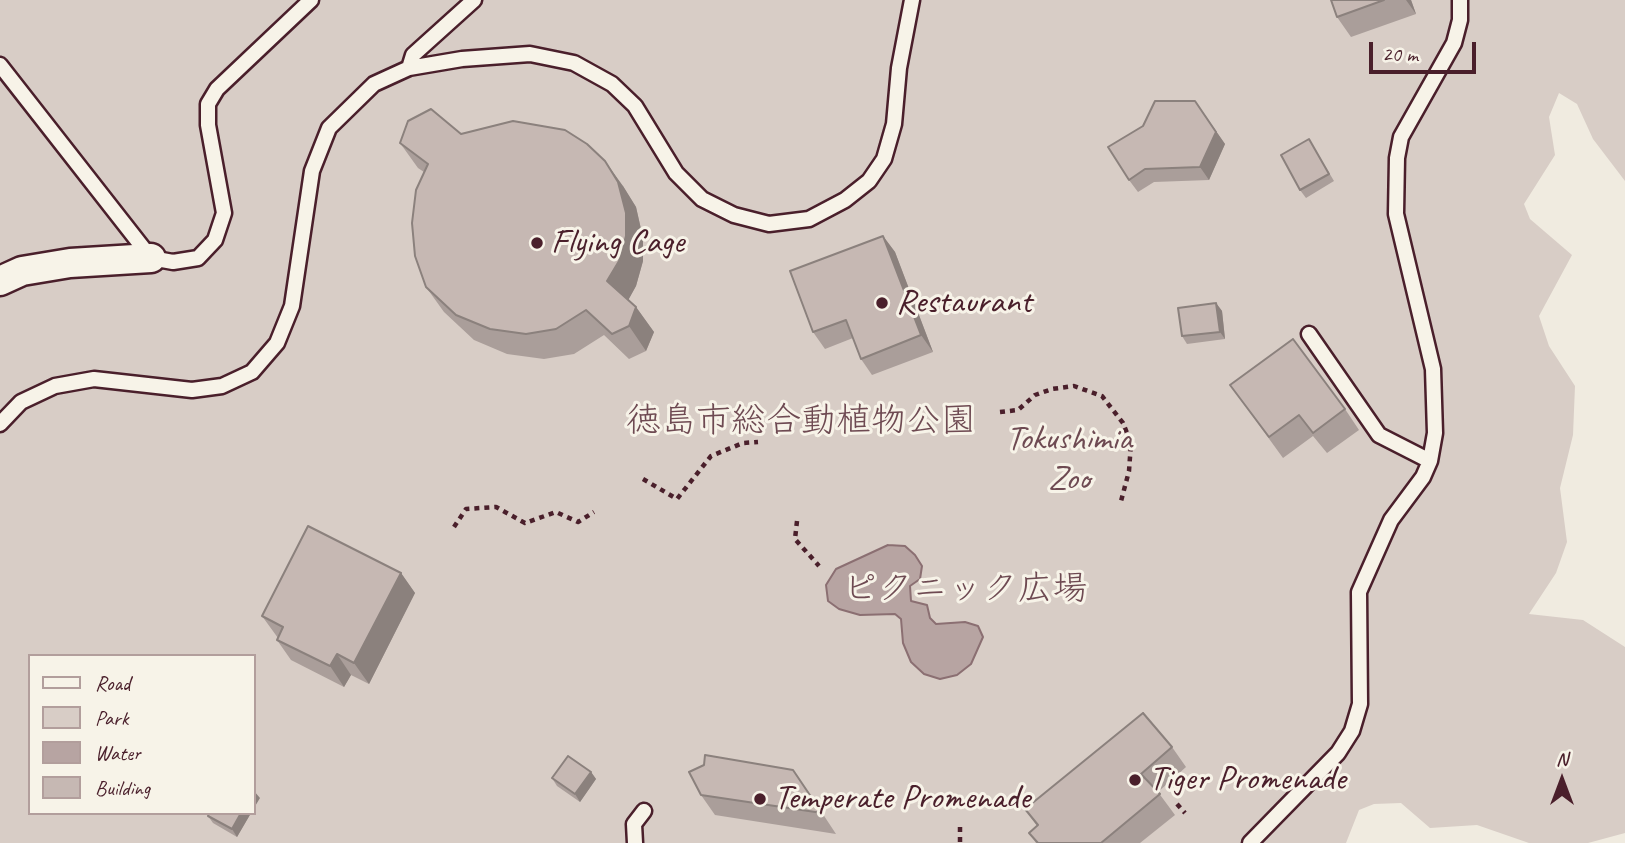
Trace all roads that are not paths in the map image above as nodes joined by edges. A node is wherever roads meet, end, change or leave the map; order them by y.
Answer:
1 (311, 0) edge
2 (474, 0) edge
3 (912, 0) edge
4 (1460, 0) edge
5 (0, 65) edge
6 (409, 68) junction
7 (151, 258) junction
8 (0, 281) edge
9 (1308, 334) dead end
10 (0, 424) edge
11 (1430, 461) junction
12 (644, 811) dead end
13 (635, 843) edge
14 (1250, 843) edge

1 - 7 lane
2 - 6 lane
3 - 6 lane
4 - 11 lane
5 - 7 lane
6 - 10 lane
7 - 8 street
9 - 11 lane
11 - 14 lane
12 - 13 lane

